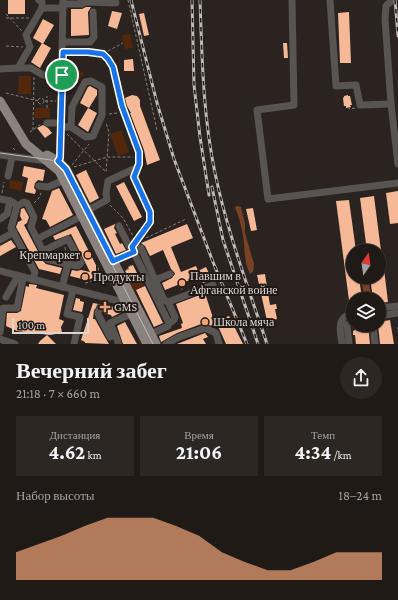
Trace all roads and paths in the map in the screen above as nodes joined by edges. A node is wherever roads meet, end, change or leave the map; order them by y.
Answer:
1 (39, 0) edge
2 (128, 0) edge
3 (292, 0) edge
4 (330, 0) edge
5 (83, 1) edge
6 (388, 2) edge
7 (116, 3) dead end
8 (63, 4) edge
9 (42, 8) junction
10 (93, 12) dead end
11 (6, 14) dead end
12 (6, 18) dead end
13 (10, 18) junction
14 (36, 18) junction
15 (26, 35) junction
16 (63, 42) junction
17 (124, 43) dead end
18 (6, 46) dead end
19 (30, 48) junction
20 (63, 52) junction
21 (104, 53) dead end
22 (18, 68) junction
23 (0, 69) edge
24 (34, 70) junction
25 (65, 78) junction
26 (82, 88) junction
27 (48, 96) dead end
28 (3, 97) edge
29 (34, 100) junction
30 (38, 100) junction
31 (44, 101) junction
32 (47, 101) junction
33 (55, 101) dead end
34 (391, 104) junction
35 (62, 107) junction
36 (72, 107) junction
37 (47, 108) dead end
38 (124, 112) junction
39 (102, 115) junction
40 (47, 123) dead end
41 (61, 125) junction
42 (33, 130) dead end
43 (157, 130) dead end
44 (69, 131) junction
45 (93, 136) junction
46 (13, 148) dead end
47 (83, 151) junction
48 (0, 154) edge
49 (13, 154) junction
50 (107, 157) junction
51 (140, 157) junction
52 (93, 160) junction
53 (53, 161) junction
54 (398, 164) edge
55 (138, 167) junction
56 (8, 176) joint
57 (64, 180) junction
58 (398, 184) edge
59 (42, 186) joint
60 (1, 199) edge
61 (10, 201) junction
62 (17, 206) junction
63 (29, 207) junction
64 (85, 213) junction
65 (0, 219) edge
66 (186, 219) dead end
67 (120, 226) dead end
68 (14, 232) junction
69 (48, 233) junction
70 (145, 238) dead end
71 (37, 239) junction
72 (0, 240) edge
73 (64, 241) junction
74 (54, 246) junction
75 (133, 249) junction
76 (43, 252) junction
77 (113, 261) junction
78 (139, 262) junction
79 (68, 264) junction
80 (101, 264) dead end
81 (0, 271) edge
82 (122, 272) dead end
83 (170, 274) dead end
84 (21, 276) junction
85 (33, 280) junction
86 (155, 280) junction
87 (85, 283) dead end
88 (213, 285) dead end
89 (62, 287) junction
90 (73, 290) junction
91 (127, 297) junction
92 (6, 298) dead end
93 (168, 302) junction
94 (98, 312) dead end
95 (386, 312) edge
96 (131, 314) junction
97 (346, 315) edge
98 (386, 316) edge
99 (397, 317) edge
100 (169, 322) junction
101 (0, 332) edge
102 (348, 332) edge
103 (373, 332) edge
104 (151, 334) junction
105 (110, 337) dead end
106 (4, 341) edge
107 (15, 344) edge
108 (74, 344) edge
109 (118, 344) edge
110 (147, 344) edge
111 (152, 344) edge
112 (156, 344) edge
113 (166, 344) edge
114 (220, 344) edge
115 (342, 344) edge
116 (349, 344) edge
117 (375, 344) edge

1 - 9 street
2 - 43 path
3 - 58 street
4 - 34 street
5 - 7 street
5 - 8 street
6 - 34 street
8 - 9 street
8 - 16 street
9 - 14 street
10 - 16 street
11 - 13 path
12 - 13 path
13 - 14 path
13 - 15 path
14 - 15 street
15 - 19 street
16 - 20 street
17 - 21 path
18 - 19 path
19 - 22 street
20 - 25 street
20 - 38 street
22 - 23 street
22 - 24 street
24 - 25 street
24 - 29 path
25 - 26 path
25 - 35 street
26 - 36 street
26 - 39 street
27 - 32 path
28 - 29 path
28 - 53 main road
29 - 30 path
29 - 42 path
30 - 31 path
30 - 31 path
31 - 32 path
32 - 33 path
32 - 37 path
34 - 54 street
35 - 36 street
35 - 41 street
36 - 44 street
38 - 39 path
38 - 51 street
39 - 45 street
39 - 50 path
40 - 41 street
41 - 44 street
41 - 53 street
44 - 45 street
44 - 47 path
45 - 47 path
46 - 49 path
47 - 52 path
47 - 52 path
48 - 49 street
49 - 53 street
49 - 56 street
50 - 51 path
50 - 52 path
50 - 52 path
51 - 55 street
53 - 57 main road
53 - 64 main road
53 - 91 street
55 - 64 street
55 - 75 street
56 - 60 path
57 - 59 street
57 - 64 main road
59 - 63 path
60 - 61 street
61 - 62 street
61 - 65 street
62 - 63 street
62 - 68 street
63 - 71 street
64 - 69 street
64 - 77 main road
64 - 91 main road
66 - 70 path
67 - 75 street
68 - 72 street
68 - 85 street
69 - 71 street
69 - 74 street
71 - 76 street
73 - 74 street
73 - 79 path
73 - 79 street
74 - 76 street
75 - 77 street
75 - 78 street
75 - 86 street
76 - 79 street
77 - 91 main road
78 - 82 path
78 - 100 street
79 - 89 street
80 - 87 path
81 - 84 street
83 - 86 street
84 - 85 street
84 - 92 street
84 - 101 street
85 - 89 street
86 - 93 street
88 - 93 street
89 - 90 street
90 - 91 street
90 - 108 street
91 - 96 main road
91 - 104 main road
91 - 111 street
93 - 100 street
94 - 105 street
95 - 99 street
96 - 109 street
96 - 110 main road
97 - 115 street
98 - 99 street
100 - 104 street
102 - 116 street
103 - 117 street
104 - 112 main road
106 - 107 street
113 - 114 street

